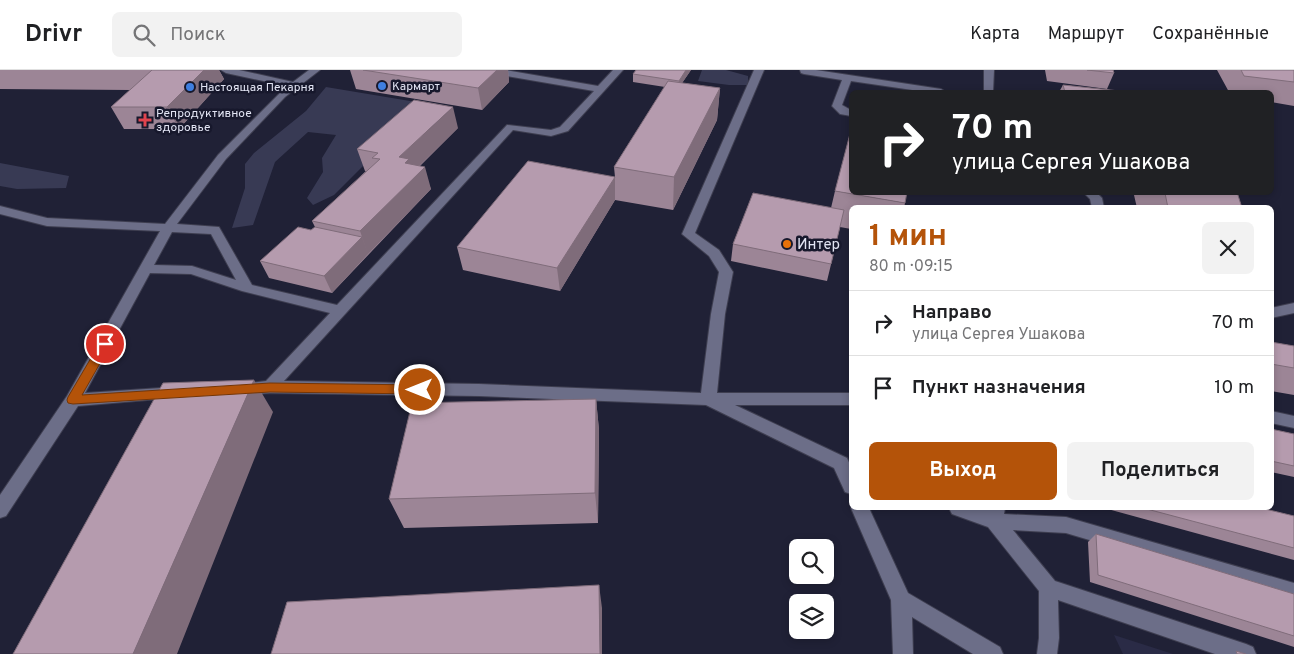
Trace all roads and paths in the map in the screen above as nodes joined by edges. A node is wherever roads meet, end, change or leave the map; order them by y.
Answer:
1 (226, 70) edge
2 (314, 70) edge
3 (489, 70) edge
4 (618, 70) edge
5 (759, 70) edge
6 (822, 70) edge
7 (989, 70) edge
8 (800, 71) edge
9 (847, 78) junction
10 (294, 86) junction
11 (601, 89) junction
12 (928, 90) edge
13 (989, 90) edge
14 (849, 113) edge
15 (0, 210) edge
16 (168, 228) junction
17 (146, 269) junction
18 (247, 288) junction
19 (1294, 308) edge
20 (341, 311) junction
21 (1274, 312) edge
22 (270, 387) junction
23 (221, 390) edge
24 (191, 392) edge
25 (708, 399) junction
26 (73, 400) junction
27 (849, 400) edge
28 (1274, 418) edge
29 (1294, 422) edge
30 (846, 465) edge
31 (849, 478) edge
32 (0, 510) edge
33 (861, 510) edge
34 (970, 510) edge
35 (995, 514) edge
36 (1049, 588) junction
37 (1294, 592) edge
38 (901, 600) junction
39 (904, 654) edge
40 (993, 654) edge
41 (1047, 654) edge
42 (1246, 654) edge

1 - 10 street
2 - 10 street
3 - 11 street
4 - 11 street
5 - 25 street
6 - 8 street
7 - 13 street
8 - 9 street
9 - 12 street
9 - 14 street
10 - 16 street
11 - 20 street
15 - 16 street
16 - 17 street
16 - 18 street
17 - 18 street
17 - 26 street
18 - 20 street
19 - 21 street
20 - 22 street
22 - 23 street
22 - 25 street
24 - 26 street
25 - 27 street
25 - 30 street
26 - 32 street
28 - 29 street
30 - 31 street
33 - 38 street
34 - 35 street
35 - 36 street
35 - 37 street
36 - 41 street
36 - 42 street
38 - 39 street
38 - 40 street

